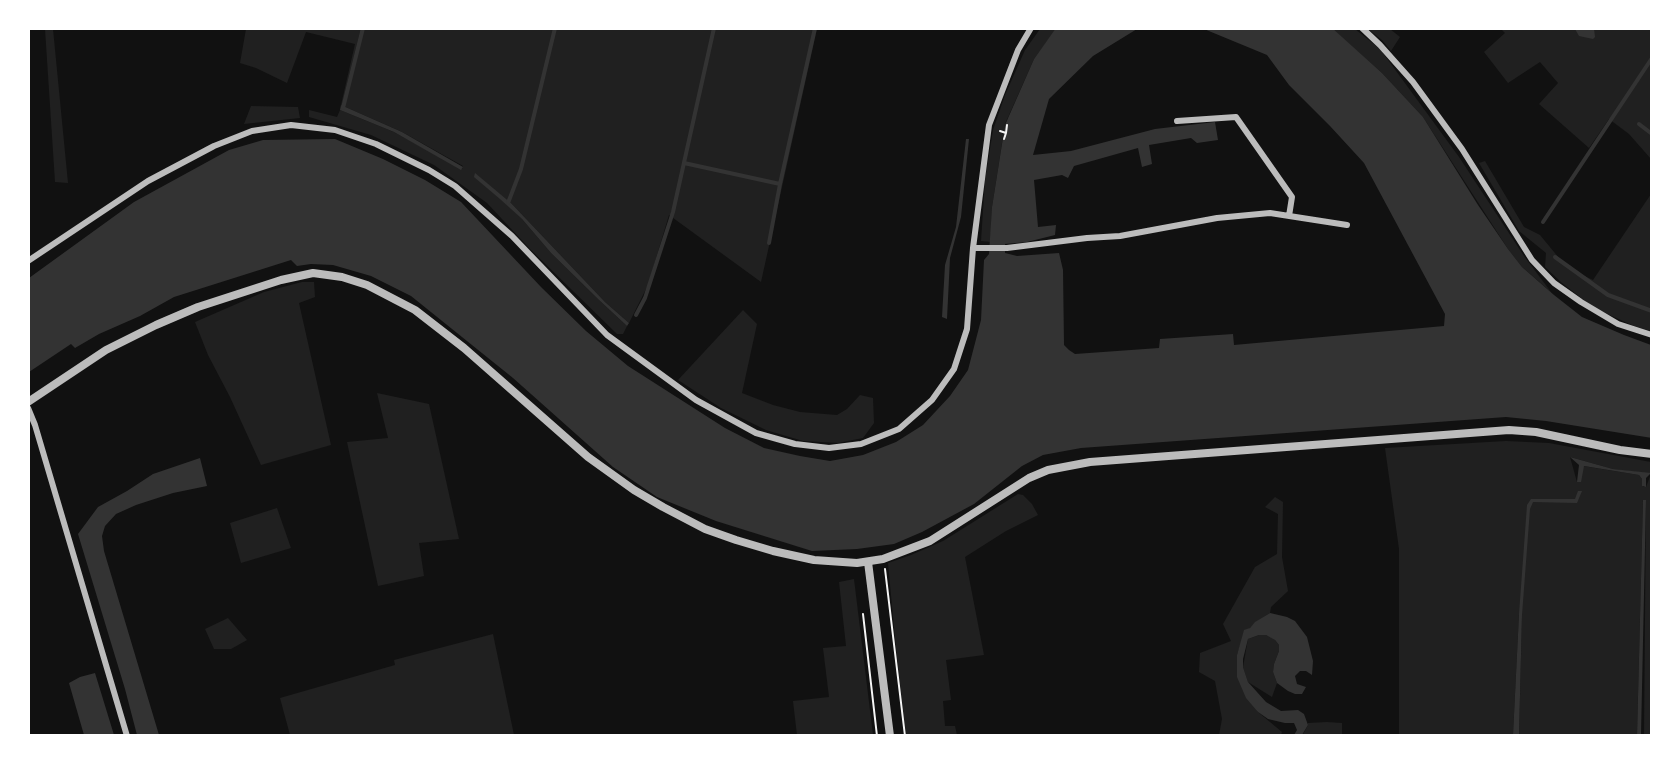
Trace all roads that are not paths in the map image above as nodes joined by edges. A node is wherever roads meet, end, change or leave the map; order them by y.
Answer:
1 (1031, 28) edge
2 (1362, 28) edge
3 (1177, 121) dead end
4 (1289, 216) junction
5 (1347, 225) dead end
6 (973, 248) junction
7 (28, 261) edge
8 (1652, 335) edge
9 (28, 402) edge
10 (28, 408) edge
11 (1652, 454) edge
12 (868, 562) junction
13 (127, 735) edge
14 (890, 735) edge

1 - 6 street
2 - 8 street
3 - 4 street
4 - 5 street
4 - 6 street
6 - 7 street
9 - 12 street
10 - 13 street
11 - 12 street
12 - 14 street

